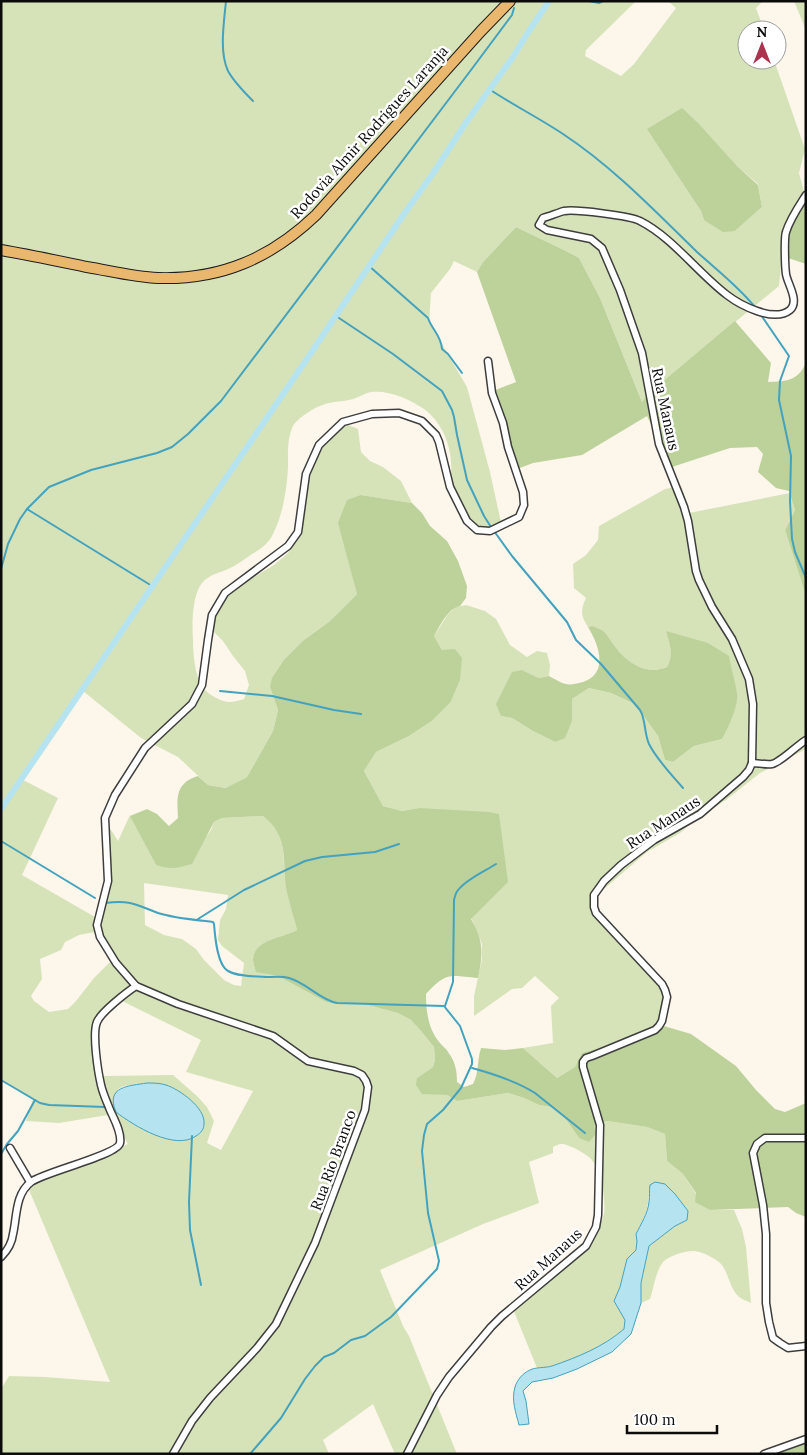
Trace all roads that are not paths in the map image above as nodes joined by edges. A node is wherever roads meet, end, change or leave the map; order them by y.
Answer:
1 (510, 1) edge
2 (806, 195) edge
3 (1, 250) edge
4 (488, 361) dead end
5 (806, 740) edge
6 (752, 762) junction
7 (136, 986) junction
8 (806, 1138) edge
9 (10, 1148) dead end
10 (30, 1182) junction
11 (1, 1257) edge
12 (806, 1346) edge
13 (806, 1439) edge
14 (173, 1454) edge
15 (407, 1454) edge
16 (764, 1454) edge

1 - 3 main road, Rodovia Almir Rodrigues Laranja
2 - 6 street, Rua Manaus
4 - 7 street
5 - 6 street
6 - 15 street, Rua Manaus
7 - 10 street
7 - 14 street, Rua Rio Branco
8 - 12 street
9 - 10 street
10 - 11 street
13 - 16 street

